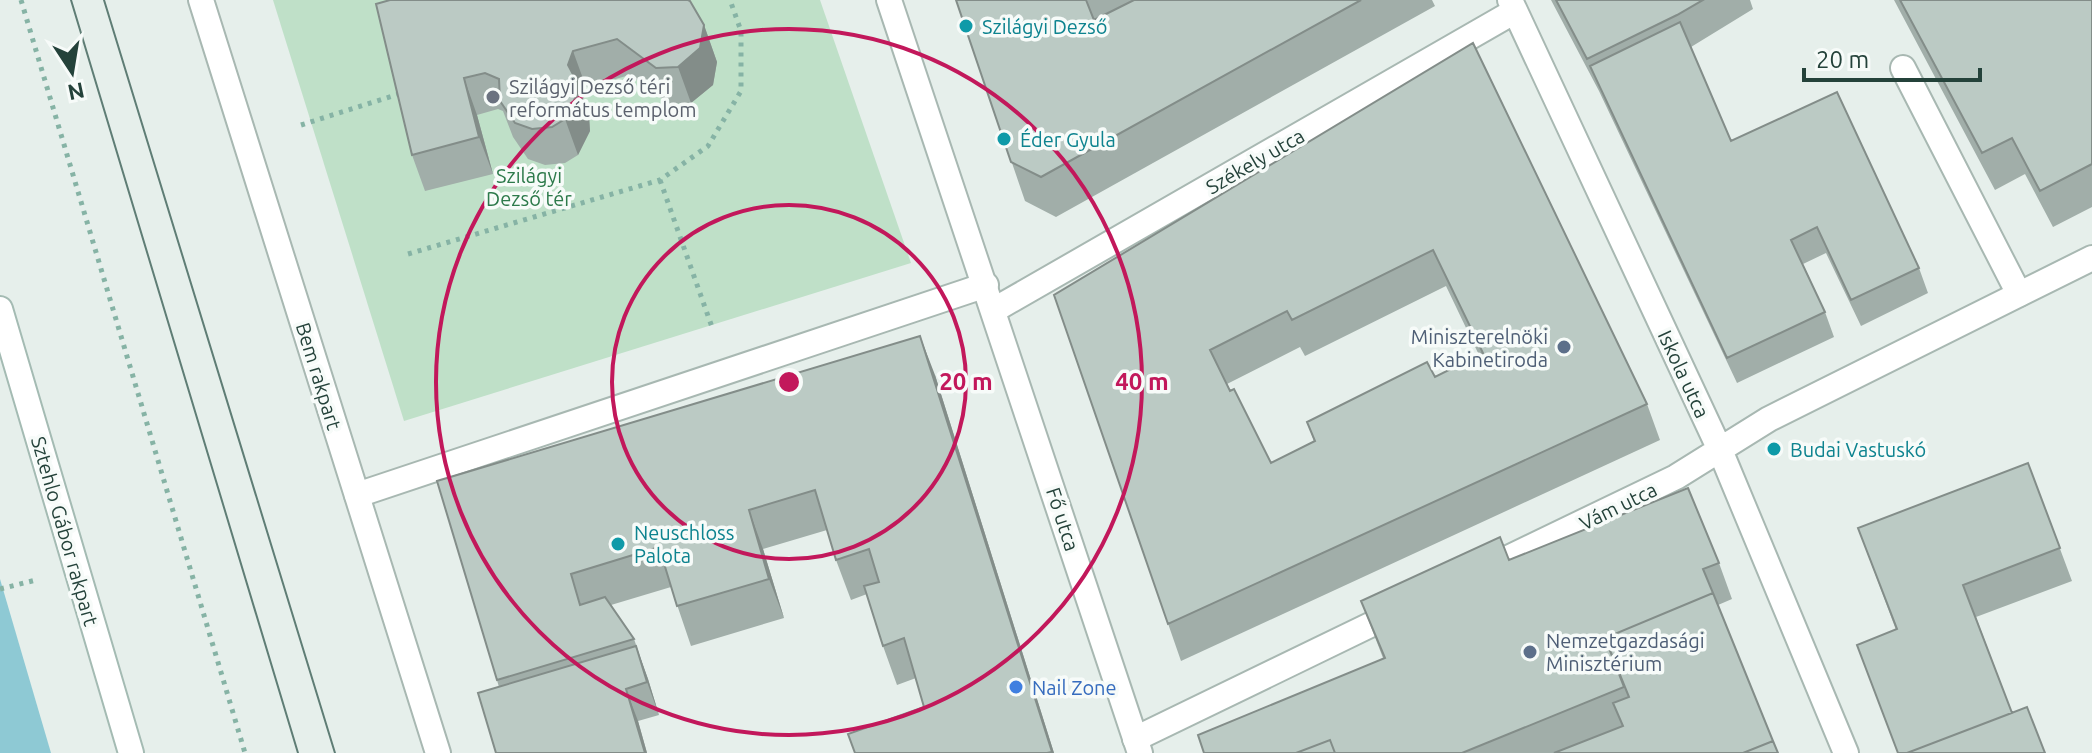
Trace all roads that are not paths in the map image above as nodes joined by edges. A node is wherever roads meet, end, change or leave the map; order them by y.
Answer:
1 (201, 0) edge
2 (889, 0) edge
3 (1513, 6) edge
4 (1903, 68) dead end
5 (2092, 258) edge
6 (986, 285) junction
7 (2019, 294) junction
8 (0, 309) edge
9 (994, 310) junction
10 (1720, 450) junction
11 (357, 495) junction
12 (1452, 585) edge
13 (1423, 599) edge
14 (1138, 746) edge
15 (131, 753) edge
16 (438, 753) edge
17 (1846, 753) edge

1 - 11 street, Bem rakpart
2 - 6 street
3 - 9 street, Székely utca
3 - 10 street, Iskola utca
4 - 7 street
5 - 7 street, Vám utca
6 - 9 street, Fő utca
6 - 11 street
7 - 10 street, Vám utca
8 - 15 street, Sztehlo Gábor rakpart
9 - 14 street, Fő utca
10 - 12 street, Vám utca
10 - 17 street, Iskola utca
11 - 16 street, Bem rakpart
13 - 14 street

